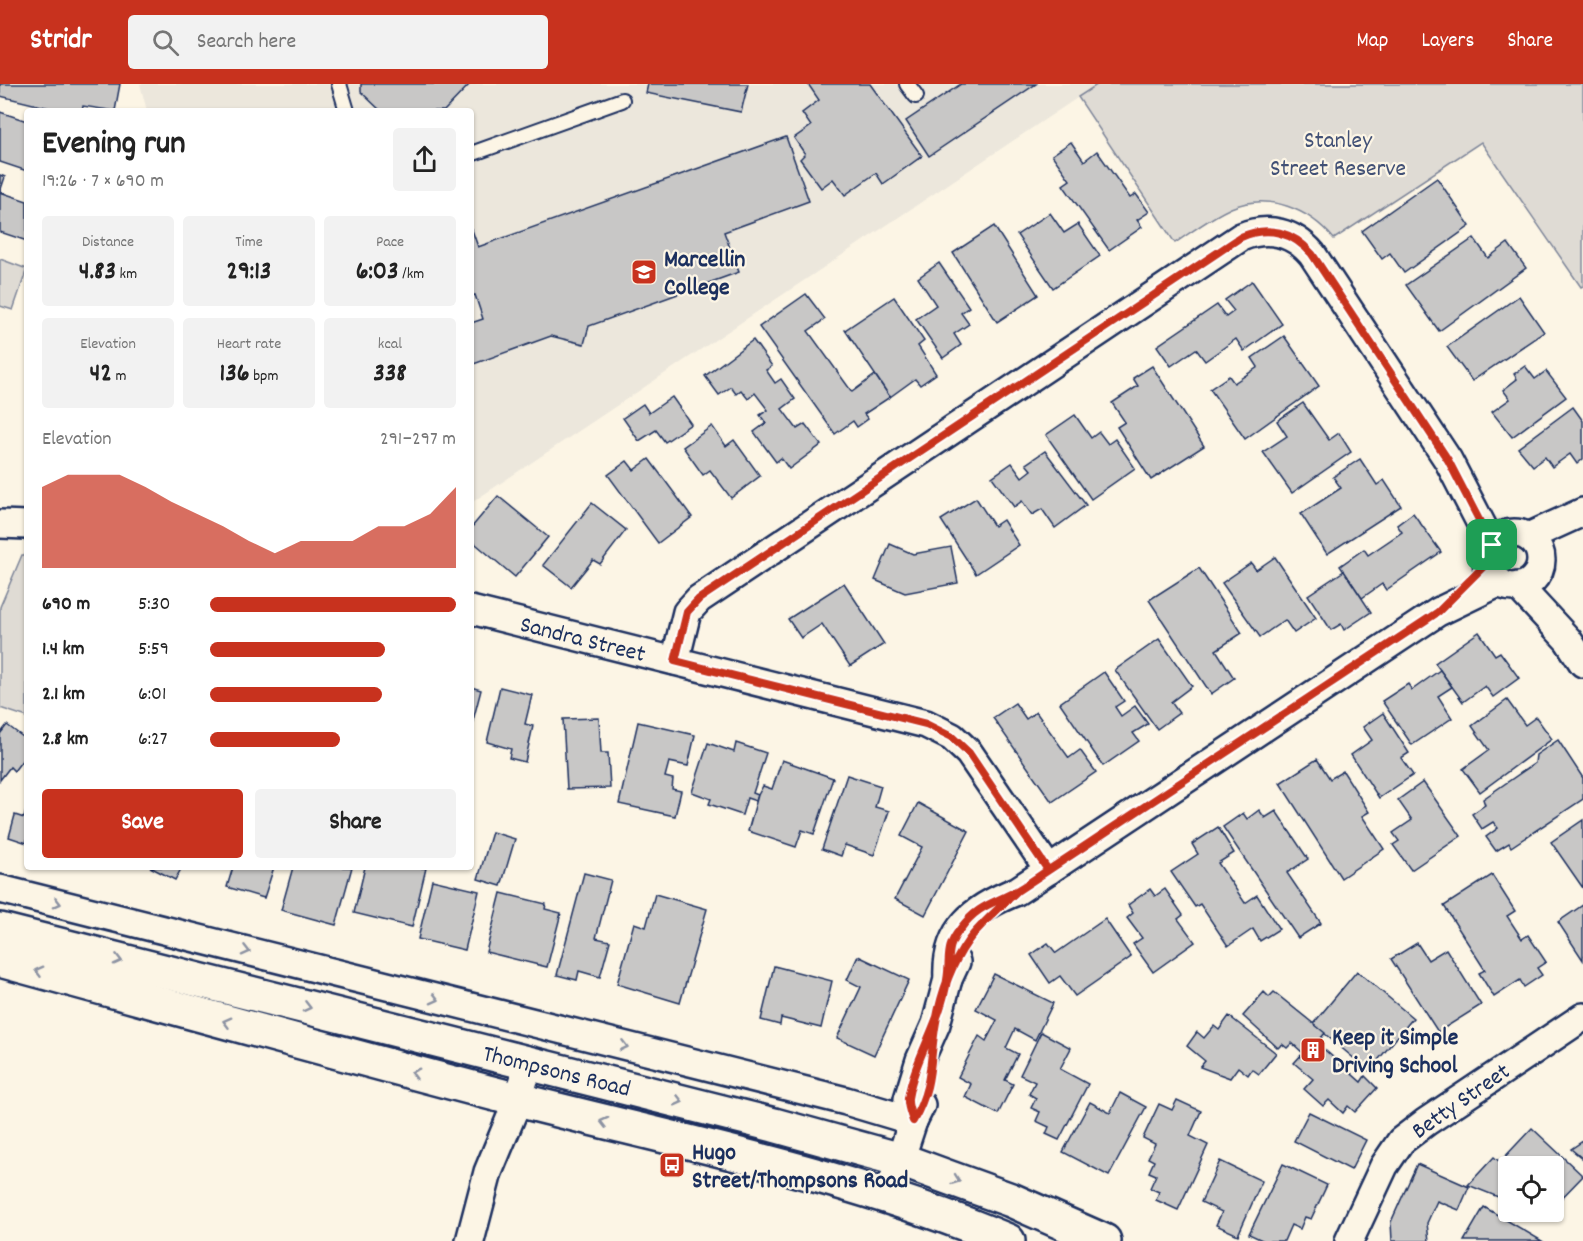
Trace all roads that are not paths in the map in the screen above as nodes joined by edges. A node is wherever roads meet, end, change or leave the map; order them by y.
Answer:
1 (339, 84) edge
2 (907, 84) edge
3 (916, 96) dead end
4 (622, 100) dead end
5 (346, 108) edge
6 (474, 153) edge
7 (1583, 512) edge
8 (1583, 517) edge
9 (0, 524) edge
10 (24, 525) edge
11 (1514, 560) junction
12 (474, 611) edge
13 (675, 661) junction
14 (1583, 663) edge
15 (1048, 870) junction
16 (0, 889) edge
17 (0, 930) edge
18 (0, 960) edge
19 (1583, 1017) edge
20 (516, 1060) junction
21 (506, 1097) junction
22 (913, 1121) junction
23 (901, 1160) junction
24 (888, 1197) junction
25 (470, 1241) edge
26 (1008, 1241) edge
27 (1104, 1241) edge
28 (1349, 1241) edge

1 - 5 lane
2 - 3 lane
4 - 6 lane
7 - 11 street
8 - 11 street
9 - 10 street
11 - 13 street
11 - 14 street
11 - 15 street
12 - 13 street, Sandra Street
13 - 15 street, Sandra Street
15 - 22 street
16 -> 22 street, Thompsons Road
17 -> 20 main road, Thompsons Road
21 -> 18 main road, Thompsons Road
19 - 28 street, Betty Street
20 - 21 street
20 -> 23 main road, Thompsons Road
24 -> 21 main road, Thompsons Road
21 - 25 street
22 - 23 street
23 - 24 street
23 -> 27 main road, Thompsons Road
24 - 26 main road, Thompsons Road

